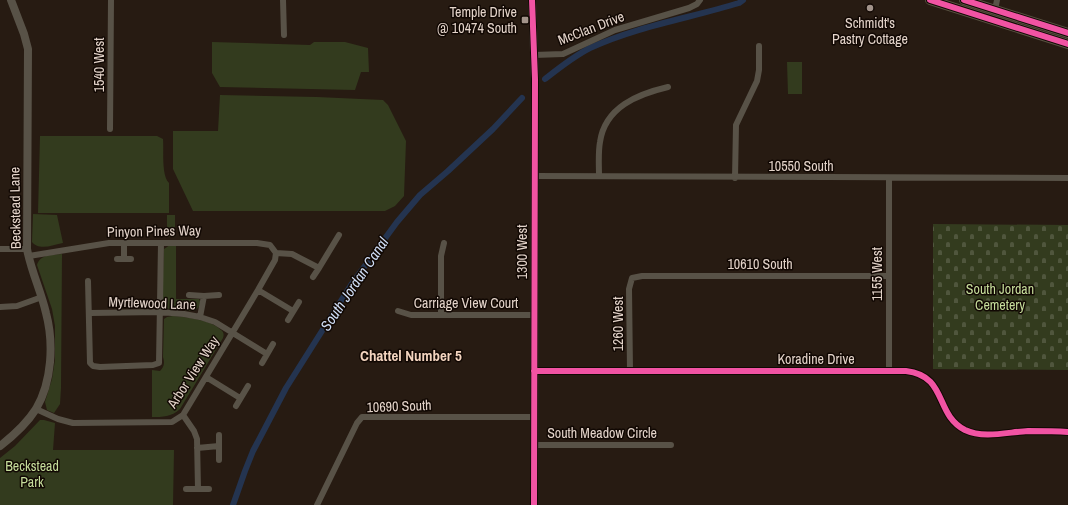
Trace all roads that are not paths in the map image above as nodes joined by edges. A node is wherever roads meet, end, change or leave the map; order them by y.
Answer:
1 (12, 0) edge
2 (111, 0) edge
3 (283, 0) edge
4 (532, 0) edge
5 (700, 0) edge
6 (930, 0) edge
7 (964, 0) edge
8 (996, 5) edge
9 (1064, 32) edge
10 (284, 35) dead end
11 (1057, 41) junction
12 (1068, 44) edge
13 (759, 46) dead end
14 (534, 55) junction
15 (668, 87) dead end
16 (110, 129) dead end
17 (534, 176) junction
18 (599, 176) junction
19 (735, 178) junction
20 (889, 178) junction
21 (1068, 178) edge
22 (339, 235) dead end
23 (124, 243) junction
24 (161, 243) junction
25 (444, 243) dead end
26 (0, 249) edge
27 (28, 252) junction
28 (276, 253) junction
29 (117, 259) dead end
30 (319, 268) junction
31 (889, 276) junction
32 (313, 277) dead end
33 (632, 278) joint
34 (88, 281) dead end
35 (258, 290) junction
36 (189, 295) dead end
37 (219, 295) dead end
38 (204, 296) junction
39 (42, 298) junction
40 (299, 302) dead end
41 (0, 307) edge
42 (293, 311) junction
43 (398, 311) dead end
44 (160, 312) junction
45 (90, 313) junction
46 (441, 315) junction
47 (534, 315) junction
48 (200, 317) junction
49 (288, 320) dead end
50 (232, 333) junction
51 (273, 344) dead end
52 (266, 354) junction
53 (262, 363) dead end
54 (534, 371) junction
55 (630, 371) junction
56 (889, 371) junction
57 (206, 377) junction
58 (248, 386) dead end
59 (240, 398) junction
60 (236, 406) dead end
61 (36, 409) junction
62 (183, 415) junction
63 (534, 417) junction
64 (1068, 432) edge
65 (218, 435) dead end
66 (534, 445) junction
67 (671, 445) dead end
68 (0, 446) edge
69 (219, 446) junction
70 (197, 448) junction
71 (219, 460) dead end
72 (186, 490) dead end
73 (198, 490) junction
74 (209, 490) dead end
75 (317, 505) edge
76 (534, 505) edge

1 - 27 street, Beckstead Lane
2 - 16 street, 1540 West
3 - 10 street
4 - 14 street, 1300 West
5 - 14 street, McClan Drive
6 - 11 main road
7 - 8 main road
8 - 9 main road
9 - 11 main road
11 - 12 main road
13 - 19 street
14 - 17 street, 1300 West
15 - 18 street
17 - 18 street, 10550 South
17 - 47 street, 1300 West
18 - 19 street, 10550 South
19 - 20 street, 10550 South
20 - 21 street, 10550 South
20 - 31 street, 1155 West
22 - 30 street
23 - 24 street, Pinyon Pines Way
23 - 27 street, Pinyon Pines Way
23 - 29 street
24 - 28 street, Pinyon Pines Way
24 - 44 street
25 - 46 street
26 - 27 street, Pinyon Pines Way
27 - 39 street, Beckstead Lane
28 - 30 street
28 - 35 street, Arbor View Way
30 - 32 street
31 - 33 street, 10610 South
31 - 56 street, 1155 West
33 - 55 street, 1260 West
34 - 45 street
35 - 42 street
35 - 50 street, Arbor View Way
36 - 38 street
37 - 38 street
38 - 48 street
39 - 41 street
39 - 61 street, Beckstead Lane
40 - 42 street
42 - 49 street
43 - 46 street, Carriage View Court
44 - 45 street, Myrtlewood Lane
44 - 45 street
44 - 48 street, Myrtlewood Lane
46 - 47 street, Carriage View Court
47 - 54 street, 1300 West
48 - 50 street, Myrtlewood Lane
50 - 52 street, Myrtlewood Lane
50 - 57 street, Arbor View Way
51 - 52 street
52 - 53 street
54 - 55 street, Koradine Drive
54 - 63 street, 1300 West
55 - 56 street, Koradine Drive
56 - 64 street, Koradine Drive
57 - 59 street
57 - 62 street, Arbor View Way
58 - 59 street
59 - 60 street
61 - 62 street, Arbor View Way
61 - 68 street, Beckstead Lane
62 - 70 street
63 - 66 street, 1300 West
63 - 75 street, 10690 South
65 - 69 street
66 - 67 street, South Meadow Circle
66 - 76 street, 1300 West
69 - 70 street
69 - 71 street
70 - 73 street
72 - 73 street
73 - 74 street

